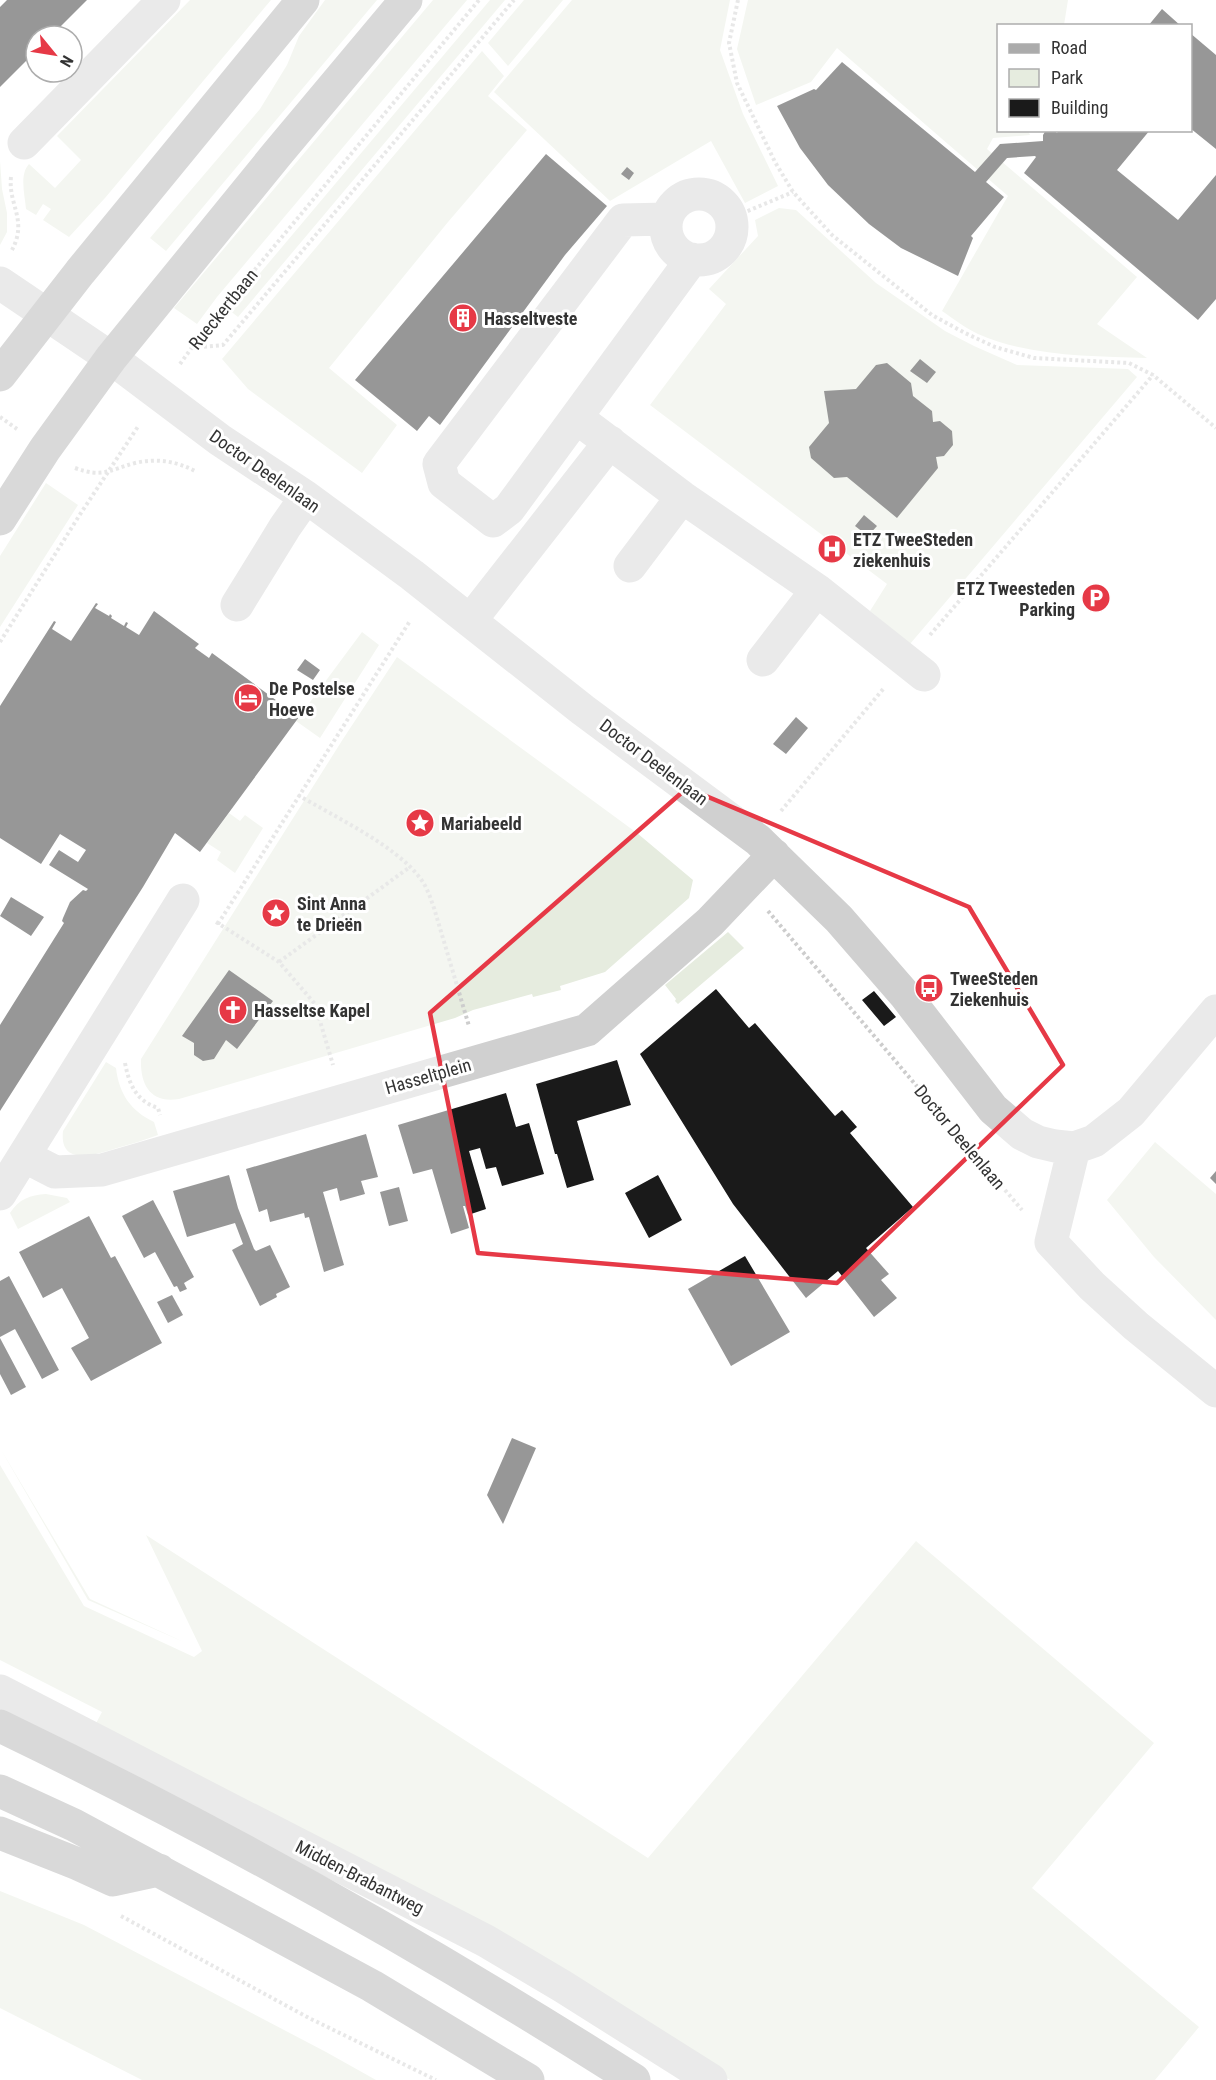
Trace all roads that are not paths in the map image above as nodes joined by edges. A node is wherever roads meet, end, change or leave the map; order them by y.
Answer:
1 (164, 0) edge
2 (303, 0) edge
3 (406, 0) edge
4 (24, 143) road end
5 (667, 219) junction
6 (692, 260) junction
7 (5, 269) edge
8 (48, 315) junction
9 (111, 358) junction
10 (0, 375) edge
11 (577, 418) junction
12 (610, 442) junction
13 (306, 497) junction
14 (682, 497) junction
15 (0, 519) edge
16 (630, 566) dead end
17 (817, 590) junction
18 (237, 605) dead end
19 (470, 621) junction
20 (763, 660) dead end
21 (915, 668) road end
22 (766, 847) junction
23 (183, 900) road end
24 (1216, 1011) edge
25 (1074, 1148) junction
26 (24, 1156) junction
27 (0, 1194) edge
28 (1216, 1391) edge
29 (0, 1692) edge
30 (0, 1726) edge
31 (0, 1791) edge
32 (0, 1833) edge
33 (159, 1870) junction
34 (528, 2080) edge
35 (634, 2080) edge
36 (711, 2080) edge

1 - 4 street
2 - 8 main road
3 - 9 main road
5 - 6 street
5 - 6 street
5 - 11 street
6 - 11 street
7 - 8 street, Doctor Deelenlaan
8 - 9 street, Doctor Deelenlaan
8 - 10 main road
9 - 13 street, Doctor Deelenlaan
9 - 15 main road
11 - 12 street
12 - 14 street
12 - 19 street
13 - 18 street
13 - 19 street, Doctor Deelenlaan
14 - 16 street
14 - 17 street
17 - 20 street
17 - 21 street
19 - 22 street, Doctor Deelenlaan
22 - 25 street, Doctor Deelenlaan
22 - 26 street, Hasseltplein
23 - 26 street
24 - 25 street
25 - 28 street
26 - 27 street
29 - 36 street, Midden-Brabantweg
30 - 35 main road, Midden-Brabantweg
31 - 33 main road
32 - 33 main road
33 - 34 main road

